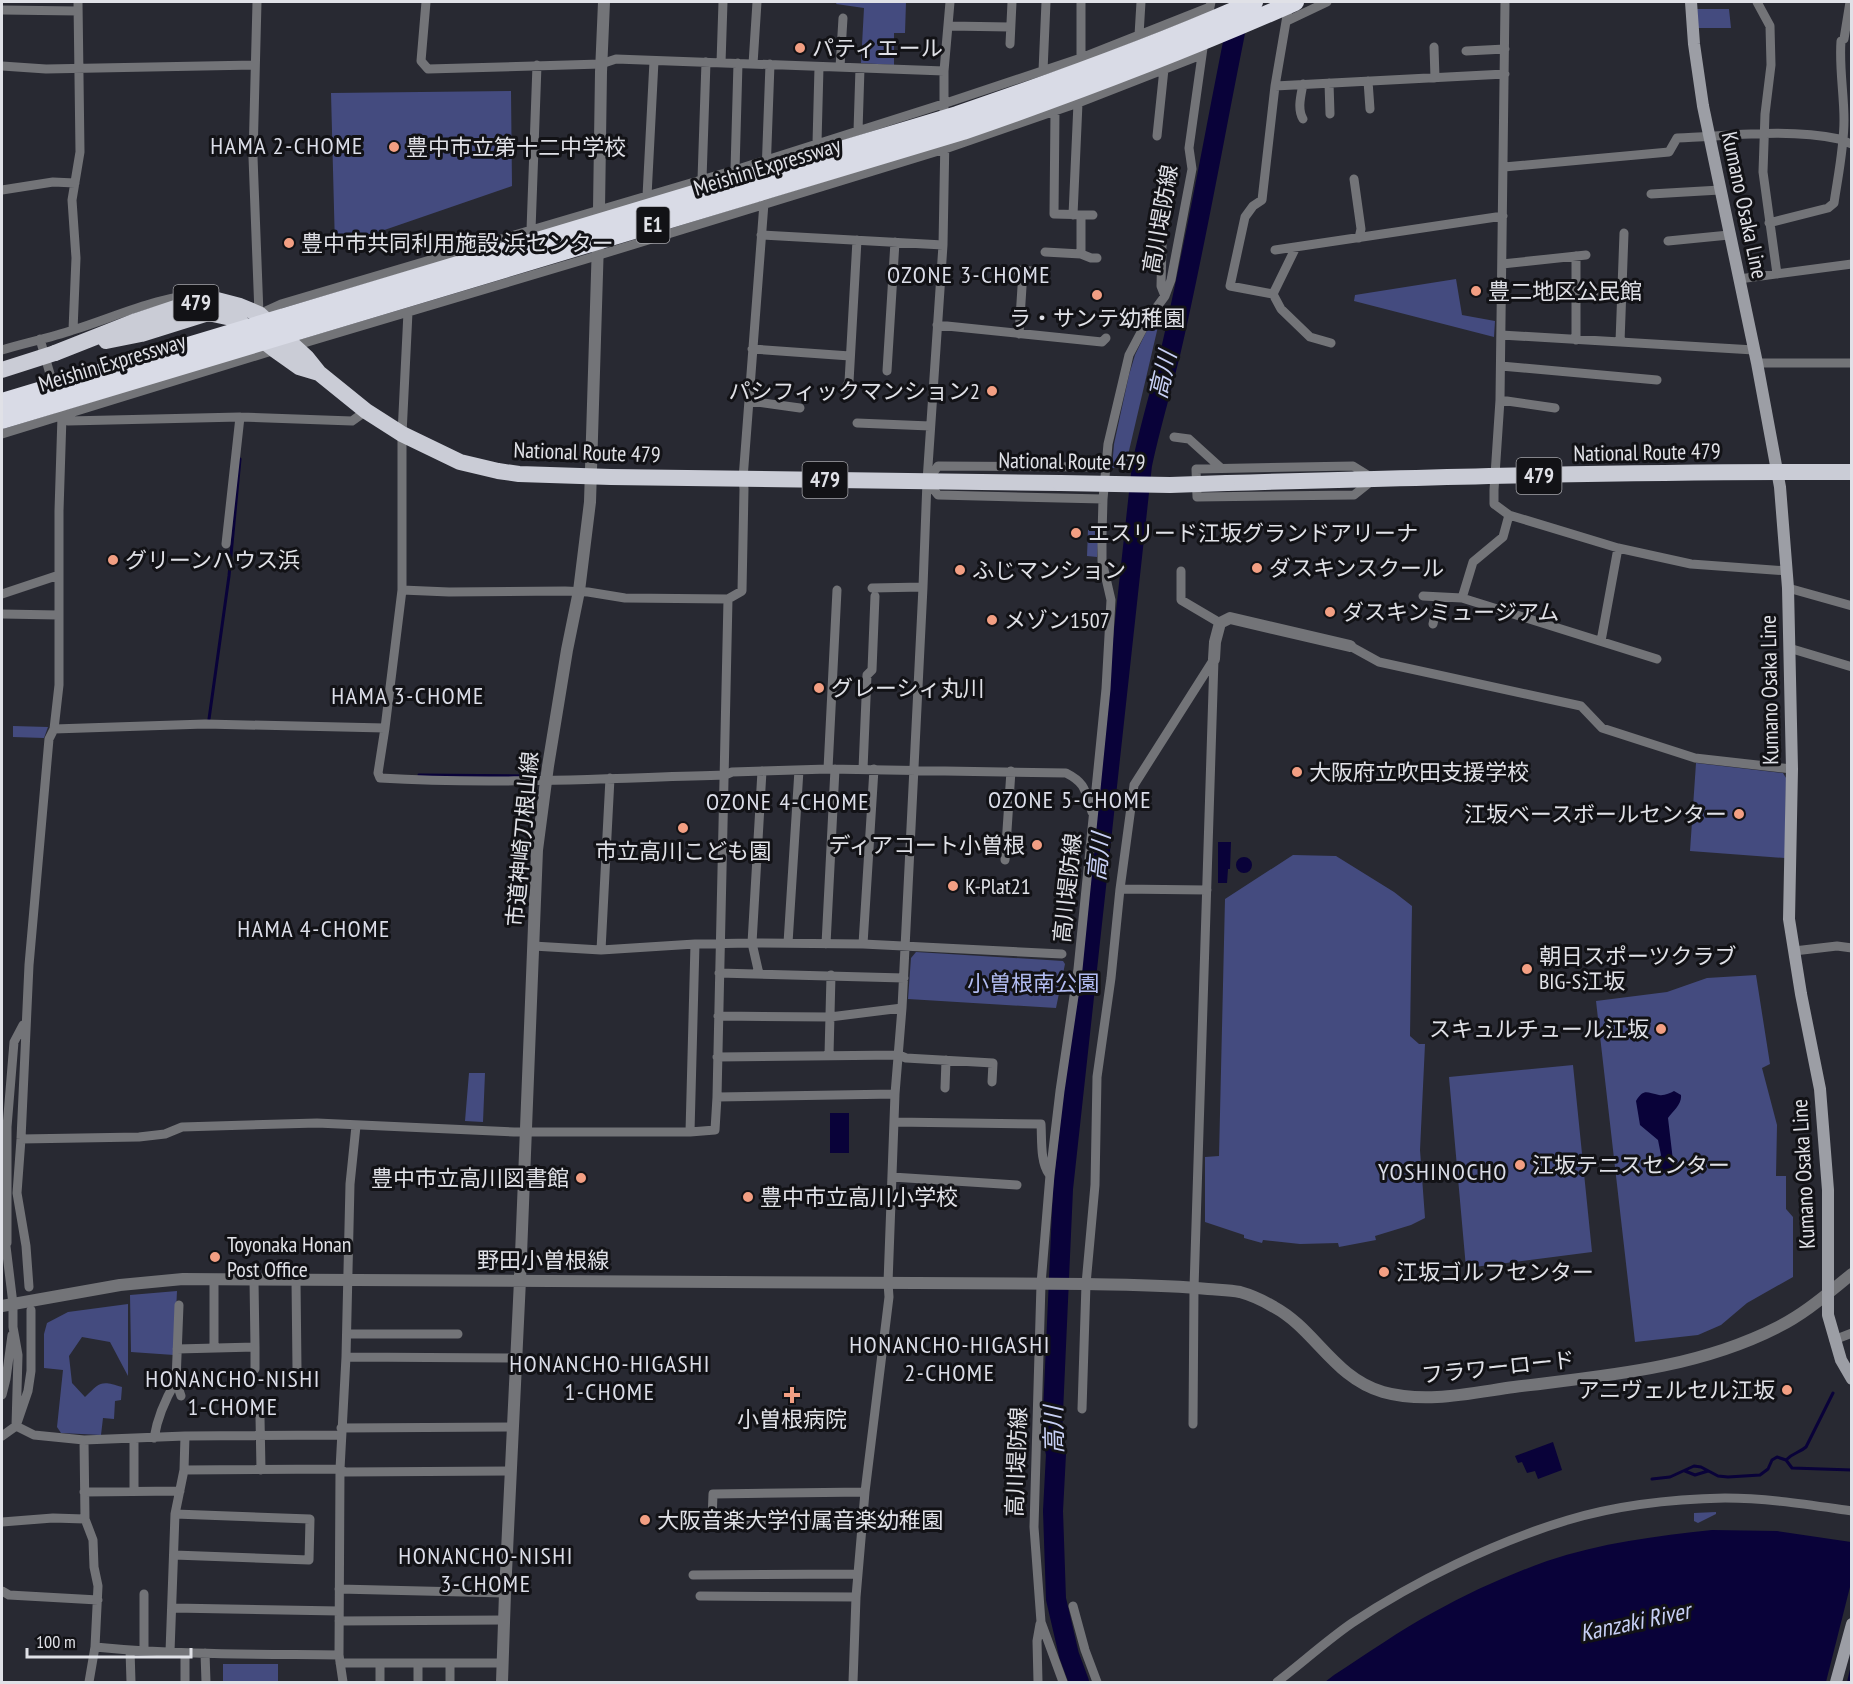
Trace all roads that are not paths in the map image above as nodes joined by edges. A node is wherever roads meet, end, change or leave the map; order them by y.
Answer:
1 (256, 2) edge
2 (426, 2) edge
3 (604, 2) edge
4 (723, 2) edge
5 (757, 2) edge
6 (950, 2) edge
7 (1012, 2) edge
8 (1046, 2) edge
9 (1082, 2) edge
10 (1141, 2) edge
11 (1254, 2) edge
12 (1290, 2) edge
13 (1295, 2) edge
14 (1327, 2) edge
15 (1504, 2) edge
16 (1691, 2) edge
17 (1757, 2) edge
18 (1850, 2) edge
19 (1210, 4) edge
20 (78, 6) edge
21 (2, 10) edge
22 (843, 18) dead end
23 (1287, 21) junction
24 (949, 26) junction
25 (1010, 27) junction
26 (1139, 35) junction
27 (1848, 40) edge
28 (1010, 44) dead end
29 (1434, 46) dead end
30 (1505, 49) junction
31 (1466, 51) dead end
32 (1201, 55) junction
33 (1081, 58) junction
34 (654, 61) junction
35 (706, 62) junction
36 (721, 63) junction
37 (738, 63) junction
38 (601, 64) junction
39 (753, 64) junction
40 (770, 64) junction
41 (255, 65) junction
42 (537, 65) junction
43 (2, 66) edge
44 (819, 67) junction
45 (840, 67) junction
46 (78, 68) junction
47 (860, 68) junction
48 (1164, 69) junction
49 (944, 71) junction
50 (1043, 71) junction
51 (1505, 74) junction
52 (1435, 78) junction
53 (1368, 81) junction
54 (1329, 83) junction
55 (1303, 84) junction
56 (1275, 86) junction
57 (1078, 103) junction
58 (943, 104) junction
59 (1370, 109) dead end
60 (1055, 111) junction
61 (1330, 114) dead end
62 (1303, 119) dead end
63 (858, 131) junction
64 (1764, 134) junction
65 (1156, 136) dead end
66 (1709, 136) junction
67 (1847, 142) edge
68 (817, 143) junction
69 (945, 149) junction
70 (767, 159) junction
71 (1504, 167) junction
72 (735, 170) junction
73 (702, 179) junction
74 (1354, 179) dead end
75 (75, 183) junction
76 (2, 190) edge
77 (1720, 190) junction
78 (1651, 194) dead end
79 (647, 196) junction
80 (764, 204) junction
81 (599, 209) junction
82 (1077, 215) junction
83 (1093, 215) dead end
84 (1503, 216) junction
85 (1769, 223) junction
86 (531, 230) junction
87 (1624, 233) dead end
88 (761, 235) junction
89 (1730, 236) junction
90 (1359, 238) junction
91 (857, 240) junction
92 (1668, 241) dead end
93 (895, 242) junction
94 (1162, 244) dead end
95 (943, 245) junction
96 (1296, 247) junction
97 (1275, 250) dead end
98 (1045, 252) dead end
99 (1081, 254) junction
100 (597, 255) junction
101 (1097, 258) dead end
102 (1502, 264) junction
103 (1851, 264) edge
104 (1023, 270) dead end
105 (1777, 274) junction
106 (1739, 279) junction
107 (1576, 291) junction
108 (1622, 291) junction
109 (1273, 294) junction
110 (1165, 296) junction
111 (408, 312) junction
112 (259, 314) junction
113 (937, 325) junction
114 (73, 330) junction
115 (1019, 334) junction
116 (1501, 335) junction
117 (1106, 338) dead end
118 (40, 339) junction
119 (1576, 339) junction
120 (1620, 342) junction
121 (1331, 343) dead end
122 (294, 346) junction
123 (752, 349) junction
124 (2, 350) edge
125 (275, 350) junction
126 (1754, 350) junction
127 (55, 353) junction
128 (850, 356) junction
129 (1757, 363) junction
130 (1851, 363) edge
131 (1501, 366) junction
132 (2, 370) edge
133 (887, 371) dead end
134 (319, 374) junction
135 (1657, 380) dead end
136 (846, 387) dead end
137 (1500, 400) junction
138 (749, 401) junction
139 (2, 402) edge
140 (800, 408) dead end
141 (1556, 408) dead end
142 (366, 411) junction
143 (62, 416) junction
144 (240, 417) junction
145 (2, 420) edge
146 (857, 423) dead end
147 (930, 426) junction
148 (2, 434) edge
149 (402, 434) junction
150 (1174, 436) dead end
151 (1106, 467) junction
152 (1778, 472) junction
153 (1851, 472) edge
154 (590, 476) junction
155 (1224, 476) junction
156 (1495, 477) junction
157 (743, 479) junction
158 (1374, 479) junction
159 (927, 481) junction
160 (1103, 499) junction
161 (1509, 515) junction
162 (226, 544) dead end
163 (1618, 548) junction
164 (1180, 571) dead end
165 (1787, 571) junction
166 (59, 575) junction
167 (923, 587) junction
168 (1788, 588) junction
169 (402, 590) junction
170 (837, 590) dead end
171 (579, 591) junction
172 (2, 594) edge
173 (1423, 596) dead end
174 (1439, 597) junction
175 (1462, 598) junction
176 (728, 599) junction
177 (1851, 606) edge
178 (2, 614) edge
179 (58, 615) junction
180 (1220, 623) junction
181 (1433, 624) dead end
182 (1601, 641) junction
183 (1350, 646) joint
184 (1789, 648) junction
185 (1658, 658) dead end
186 (1214, 659) junction
187 (1851, 668) edge
188 (385, 728) junction
189 (54, 729) junction
190 (831, 769) junction
191 (863, 769) junction
192 (874, 769) junction
193 (1792, 769) junction
194 (800, 770) junction
195 (914, 770) junction
196 (762, 771) junction
197 (1011, 771) junction
198 (725, 775) junction
199 (610, 778) junction
200 (546, 780) junction
201 (1093, 815) junction
202 (1005, 860) dead end
203 (1120, 889) junction
204 (1207, 890) junction
205 (752, 943) junction
206 (788, 943) junction
207 (695, 944) junction
208 (719, 944) junction
209 (826, 944) junction
210 (863, 944) junction
211 (905, 945) junction
212 (533, 946) junction
213 (1851, 948) edge
214 (602, 950) junction
215 (1794, 951) junction
216 (1062, 954) dead end
217 (719, 973) junction
218 (759, 974) junction
219 (831, 975) junction
220 (904, 978) junction
221 (902, 1008) junction
222 (718, 1016) junction
223 (830, 1017) junction
224 (26, 1020) junction
225 (829, 1055) junction
226 (899, 1055) junction
227 (717, 1057) junction
228 (946, 1060) junction
229 (992, 1082) dead end
230 (945, 1088) dead end
231 (896, 1094) junction
232 (717, 1097) junction
233 (894, 1122) junction
234 (357, 1126) junction
235 (525, 1131) junction
236 (690, 1132) junction
237 (21, 1139) junction
238 (1050, 1175) junction
239 (892, 1177) junction
240 (1017, 1185) dead end
241 (2, 1227) edge
242 (7, 1243) junction
243 (1851, 1274) edge
244 (214, 1280) junction
245 (254, 1280) junction
246 (296, 1280) junction
247 (348, 1280) junction
248 (520, 1280) junction
249 (888, 1283) junction
250 (1041, 1284) junction
251 (1086, 1284) junction
252 (29, 1287) dead end
253 (1194, 1288) junction
254 (1829, 1292) junction
255 (7, 1305) edge
256 (179, 1305) dead end
257 (31, 1310) dead end
258 (13, 1327) junction
259 (1851, 1333) edge
260 (347, 1334) junction
261 (458, 1334) dead end
262 (1834, 1340) junction
263 (255, 1347) junction
264 (214, 1348) junction
265 (177, 1349) junction
266 (346, 1357) junction
267 (516, 1358) junction
268 (255, 1369) dead end
269 (297, 1369) dead end
270 (1851, 1379) edge
271 (176, 1381) junction
272 (2, 1395) edge
273 (182, 1396) dead end
274 (1082, 1409) dead end
275 (260, 1417) dead end
276 (1194, 1424) dead end
277 (16, 1426) junction
278 (513, 1427) junction
279 (341, 1431) junction
280 (3, 1436) edge
281 (185, 1436) junction
282 (260, 1436) junction
283 (154, 1438) junction
284 (134, 1439) junction
285 (84, 1440) junction
286 (340, 1469) junction
287 (184, 1470) junction
288 (261, 1470) junction
289 (510, 1471) junction
290 (135, 1491) junction
291 (180, 1491) junction
292 (84, 1492) junction
293 (865, 1492) junction
294 (1851, 1511) edge
295 (176, 1514) junction
296 (85, 1519) junction
297 (862, 1519) junction
298 (2, 1521) edge
299 (174, 1555) junction
300 (858, 1574) junction
301 (693, 1575) dead end
302 (339, 1589) junction
303 (2, 1591) edge
304 (505, 1593) junction
305 (144, 1594) dead end
306 (700, 1596) dead end
307 (856, 1597) junction
308 (98, 1600) junction
309 (1073, 1606) dead end
310 (173, 1608) junction
311 (339, 1616) junction
312 (504, 1620) junction
313 (1041, 1622) junction
314 (1851, 1624) edge
315 (95, 1647) junction
316 (130, 1650) junction
317 (144, 1651) junction
318 (170, 1652) junction
319 (185, 1653) junction
320 (205, 1653) junction
321 (340, 1659) junction
322 (380, 1663) junction
323 (418, 1663) junction
324 (502, 1663) junction
325 (450, 1664) junction
326 (89, 1683) edge
327 (132, 1683) edge
328 (185, 1683) edge
329 (206, 1683) edge
330 (343, 1683) edge
331 (380, 1683) edge
332 (418, 1683) edge
333 (450, 1683) edge
334 (502, 1683) edge
335 (853, 1683) edge
336 (1038, 1683) edge
337 (1063, 1683) edge
338 (1097, 1683) edge
339 (1277, 1683) edge
340 (1836, 1683) edge

1 - 41 street
2 - 42 street
3 - 38 street, 市道神崎刀根山線
4 - 36 street
5 - 39 street
6 - 24 street
7 - 25 street
8 - 50 street
9 - 33 street
10 - 26 street
11 - 139 highway, Meishin Expressway / E1, bridge
12 - 23 street
13 - 145 highway, Meishin Expressway / E1, bridge
14 - 23 street
15 - 30 street
16 - 66 main road, Kumano Osaka Line
17 - 64 street
18 - 27 street
19 - 26 street
19 - 32 street, 高川堤防線
20 - 21 street
20 - 46 street
22 - 45 street
23 - 56 street
24 - 25 street
24 - 49 street
25 - 28 street
26 - 33 street
27 - 67 street
29 - 52 street
30 - 31 street
30 - 51 street
32 - 48 street
32 - 110 street, 高川堤防線
33 - 50 street
34 - 35 street
34 - 38 street
34 - 79 street
35 - 36 street
35 - 73 street
36 - 37 street
37 - 39 street
37 - 72 street
38 - 42 street
38 - 81 street, 市道神崎刀根山線
39 - 40 street
40 - 44 street
40 - 70 street
41 - 46 street
41 - 112 street
42 - 86 street
43 - 46 street
44 - 45 street
44 - 68 street
45 - 47 street
46 - 75 street
47 - 49 street
47 - 63 street
48 - 57 street
48 - 65 street
49 - 58 street
50 - 58 street
51 - 52 street
51 - 71 street
52 - 53 street
53 - 54 street
53 - 59 street
54 - 55 street
54 - 61 street
55 - 56 street
55 - 62 street
56 - 109 street
57 - 60 street
57 - 82 street
58 - 63 street
58 - 69 street
60 - 69 street
60 - 82 street
63 - 68 street
64 - 66 street
64 - 67 street
64 - 85 street
66 - 71 street
66 - 77 main road, Kumano Osaka Line
67 - 85 street
68 - 70 street
69 - 80 street
69 - 95 street
70 - 72 street
70 - 80 street
71 - 84 street
72 - 73 street
73 - 79 street
74 - 90 street
75 - 76 street
75 - 114 street
77 - 78 street
77 - 89 main road, Kumano Osaka Line
79 - 81 street
80 - 88 street
80 - 100 street
81 - 86 street
81 - 100 street, 市道神崎刀根山線
82 - 83 street
82 - 99 street
84 - 90 street
84 - 102 street
85 - 105 street
86 - 112 street
87 - 108 street
88 - 91 street
88 - 123 street
89 - 92 street
89 - 106 main road, Kumano Osaka Line
90 - 96 street
91 - 93 street
91 - 128 street
93 - 95 street
93 - 133 street
94 - 110 street
95 - 113 street
96 - 97 street
96 - 109 street
98 - 99 street
99 - 101 street
100 - 111 street
100 - 154 street, 市道神崎刀根山線
102 - 107 street
102 - 116 street
103 - 105 street
104 - 115 street
105 - 106 street
106 - 126 main road, Kumano Osaka Line
107 - 108 street
107 - 119 street
108 - 120 street
109 - 121 street
110 - 151 street, 高川堤防線
111 - 122 street
111 - 149 street
112 - 114 street
112 - 122 highway, National Route 479 / 479
112 - 127 highway, National Route 479 / 479
113 - 115 street
113 - 147 street
114 - 118 street
115 - 117 street
116 - 119 street
116 - 131 street
118 - 124 street
118 - 143 street
119 - 120 street
120 - 126 street
122 - 134 highway, National Route 479 / 479
123 - 128 street
123 - 138 street
125 - 127 highway, National Route 479 / 479
125 - 134 highway, National Route 479 / 479
125 - 143 street
126 - 129 main road, Kumano Osaka Line
127 - 132 highway, National Route 479 / 479, bridge
128 - 136 street
129 - 130 street
129 - 152 main road, Kumano Osaka Line
131 - 135 street
131 - 137 street
134 - 142 highway, National Route 479 / 479
137 - 141 street
137 - 156 street
138 - 140 street
138 - 157 street
142 - 144 street
142 - 149 highway, National Route 479 / 479
143 - 144 street
143 - 148 street
143 - 166 street
144 - 162 street
146 - 147 street
147 - 159 street
149 - 154 highway, National Route 479 / 479
149 - 169 street
150 - 155 street
151 - 159 street
151 - 160 street, 高川堤防線
152 - 153 highway, National Route 479 / 479
152 - 156 highway, National Route 479 / 479
152 - 165 main road, Kumano Osaka Line
154 - 157 highway, National Route 479 / 479
154 - 171 street, 市道神崎刀根山線
155 - 158 highway, National Route 479 / 479
155 - 158 street
155 - 159 highway, National Route 479 / 479, bridge
156 - 158 highway, National Route 479 / 479
156 - 161 street
157 - 159 highway, National Route 479 / 479
157 - 176 street
159 - 160 street
159 - 167 street
160 - 201 street, 高川堤防線
161 - 163 street
161 - 175 street
163 - 165 street
163 - 182 street
164 - 180 street
165 - 168 main road, Kumano Osaka Line
166 - 172 street
166 - 179 street
167 - 191 street
167 - 195 street
168 - 177 street
168 - 184 main road, Kumano Osaka Line
169 - 171 street
169 - 188 street
170 - 190 street
171 - 176 street
171 - 200 street, 市道神崎刀根山線
173 - 174 street
174 - 175 street
174 - 181 street
175 - 182 street
176 - 198 street
178 - 179 street
179 - 189 street
180 - 183 street
180 - 186 street
182 - 185 street
183 - 193 street
184 - 187 street
184 - 193 main road, Kumano Osaka Line
186 - 203 street
186 - 204 street
188 - 189 street
188 - 200 street
189 - 224 street
190 - 191 street
190 - 194 street
190 - 209 street
191 - 192 street
192 - 195 street
192 - 210 street
193 - 215 main road, Kumano Osaka Line
194 - 196 street
194 - 206 street
195 - 197 street
195 - 211 street
196 - 198 street
196 - 205 street
197 - 201 street
197 - 202 street
198 - 199 street
198 - 208 street
199 - 200 street
199 - 214 street
200 - 212 street, 市道神崎刀根山線
201 - 238 street, 高川堤防線
203 - 204 street
203 - 251 street
204 - 253 street
205 - 206 street
205 - 208 street
205 - 218 street
206 - 209 street
207 - 208 street
207 - 214 street
207 - 236 street
208 - 217 street
209 - 210 street
210 - 211 street
211 - 216 street
211 - 220 street
212 - 214 street
212 - 235 street, 市道神崎刀根山線
213 - 215 street
215 - 254 main road, Kumano Osaka Line
217 - 218 street
217 - 222 street
218 - 219 street
219 - 220 street
219 - 223 street
220 - 221 street
221 - 223 street
221 - 226 street
222 - 223 street
222 - 227 street
223 - 225 street
224 - 237 street
224 - 242 street
225 - 226 street
225 - 227 street
226 - 228 street
226 - 231 street
227 - 232 street
228 - 229 street
228 - 230 street
231 - 232 street
231 - 233 street
232 - 236 street
233 - 238 street
233 - 239 street
234 - 235 street
234 - 237 street
234 - 247 street
235 - 236 street
235 - 248 street, 市道神崎刀根山線
237 - 252 street
238 - 250 street, 高川堤防線
239 - 240 street
239 - 249 street
241 - 242 street
242 - 255 street
243 - 254 street, フラワーロード
244 - 245 street, 野田小曽根線
244 - 255 street, 野田小曽根線
244 - 264 street
245 - 246 street, 野田小曽根線
245 - 263 street
246 - 247 street, 野田小曽根線
246 - 269 street
247 - 248 street, 野田小曽根線
247 - 260 street
248 - 249 street, 野田小曽根線
248 - 267 street, 市道神崎刀根山線
249 - 250 street, 野田小曽根線
249 - 293 street
250 - 251 street, 野田小曽根線
250 - 313 street, 高川堤防線
251 - 253 street, フラワーロード
251 - 274 street
253 - 254 street, フラワーロード
253 - 276 street
254 - 262 main road, Kumano Osaka Line
255 - 258 street
256 - 265 street
257 - 277 street
258 - 272 street
258 - 277 street
259 - 262 street
260 - 261 street
260 - 266 street
262 - 270 main road, Kumano Osaka Line
263 - 264 street
263 - 268 street
264 - 265 street
265 - 271 street
266 - 267 street
266 - 279 street
267 - 278 street, 市道神崎刀根山線
271 - 273 street
271 - 283 street
275 - 282 street
277 - 280 street
277 - 285 street
278 - 279 street
278 - 289 street, 市道神崎刀根山線
279 - 282 street
279 - 286 street
281 - 282 street
281 - 283 street
281 - 287 street
282 - 288 street
283 - 284 street
284 - 285 street
284 - 290 street
285 - 292 street
286 - 288 street
286 - 289 street
286 - 302 street
287 - 288 street
287 - 291 street
289 - 304 street, 市道神崎刀根山線
290 - 291 street
290 - 292 street
291 - 295 street
292 - 296 street
293 - 297 street
293 - 297 street
294 - 339 street
295 - 299 street
295 - 299 street
296 - 298 street
296 - 308 street
297 - 300 street
299 - 310 street
300 - 301 street
300 - 307 street
302 - 304 street
302 - 311 street
303 - 308 street
304 - 312 street, 市道神崎刀根山線
305 - 317 street
306 - 307 street
307 - 335 street
308 - 315 street
309 - 338 street
310 - 311 street
310 - 318 street
311 - 312 street
311 - 321 street
312 - 324 street, 市道神崎刀根山線
313 - 336 street
313 - 337 street, 高川堤防線
314 - 340 main road
315 - 316 street
315 - 326 street
316 - 317 street
316 - 327 street
317 - 318 street
318 - 319 street
319 - 320 street
319 - 328 street
320 - 321 street
320 - 329 street
321 - 322 street
321 - 330 street
322 - 323 street
322 - 331 street
323 - 325 street
323 - 332 street
324 - 325 street
324 - 334 street, 市道神崎刀根山線
325 - 333 street

